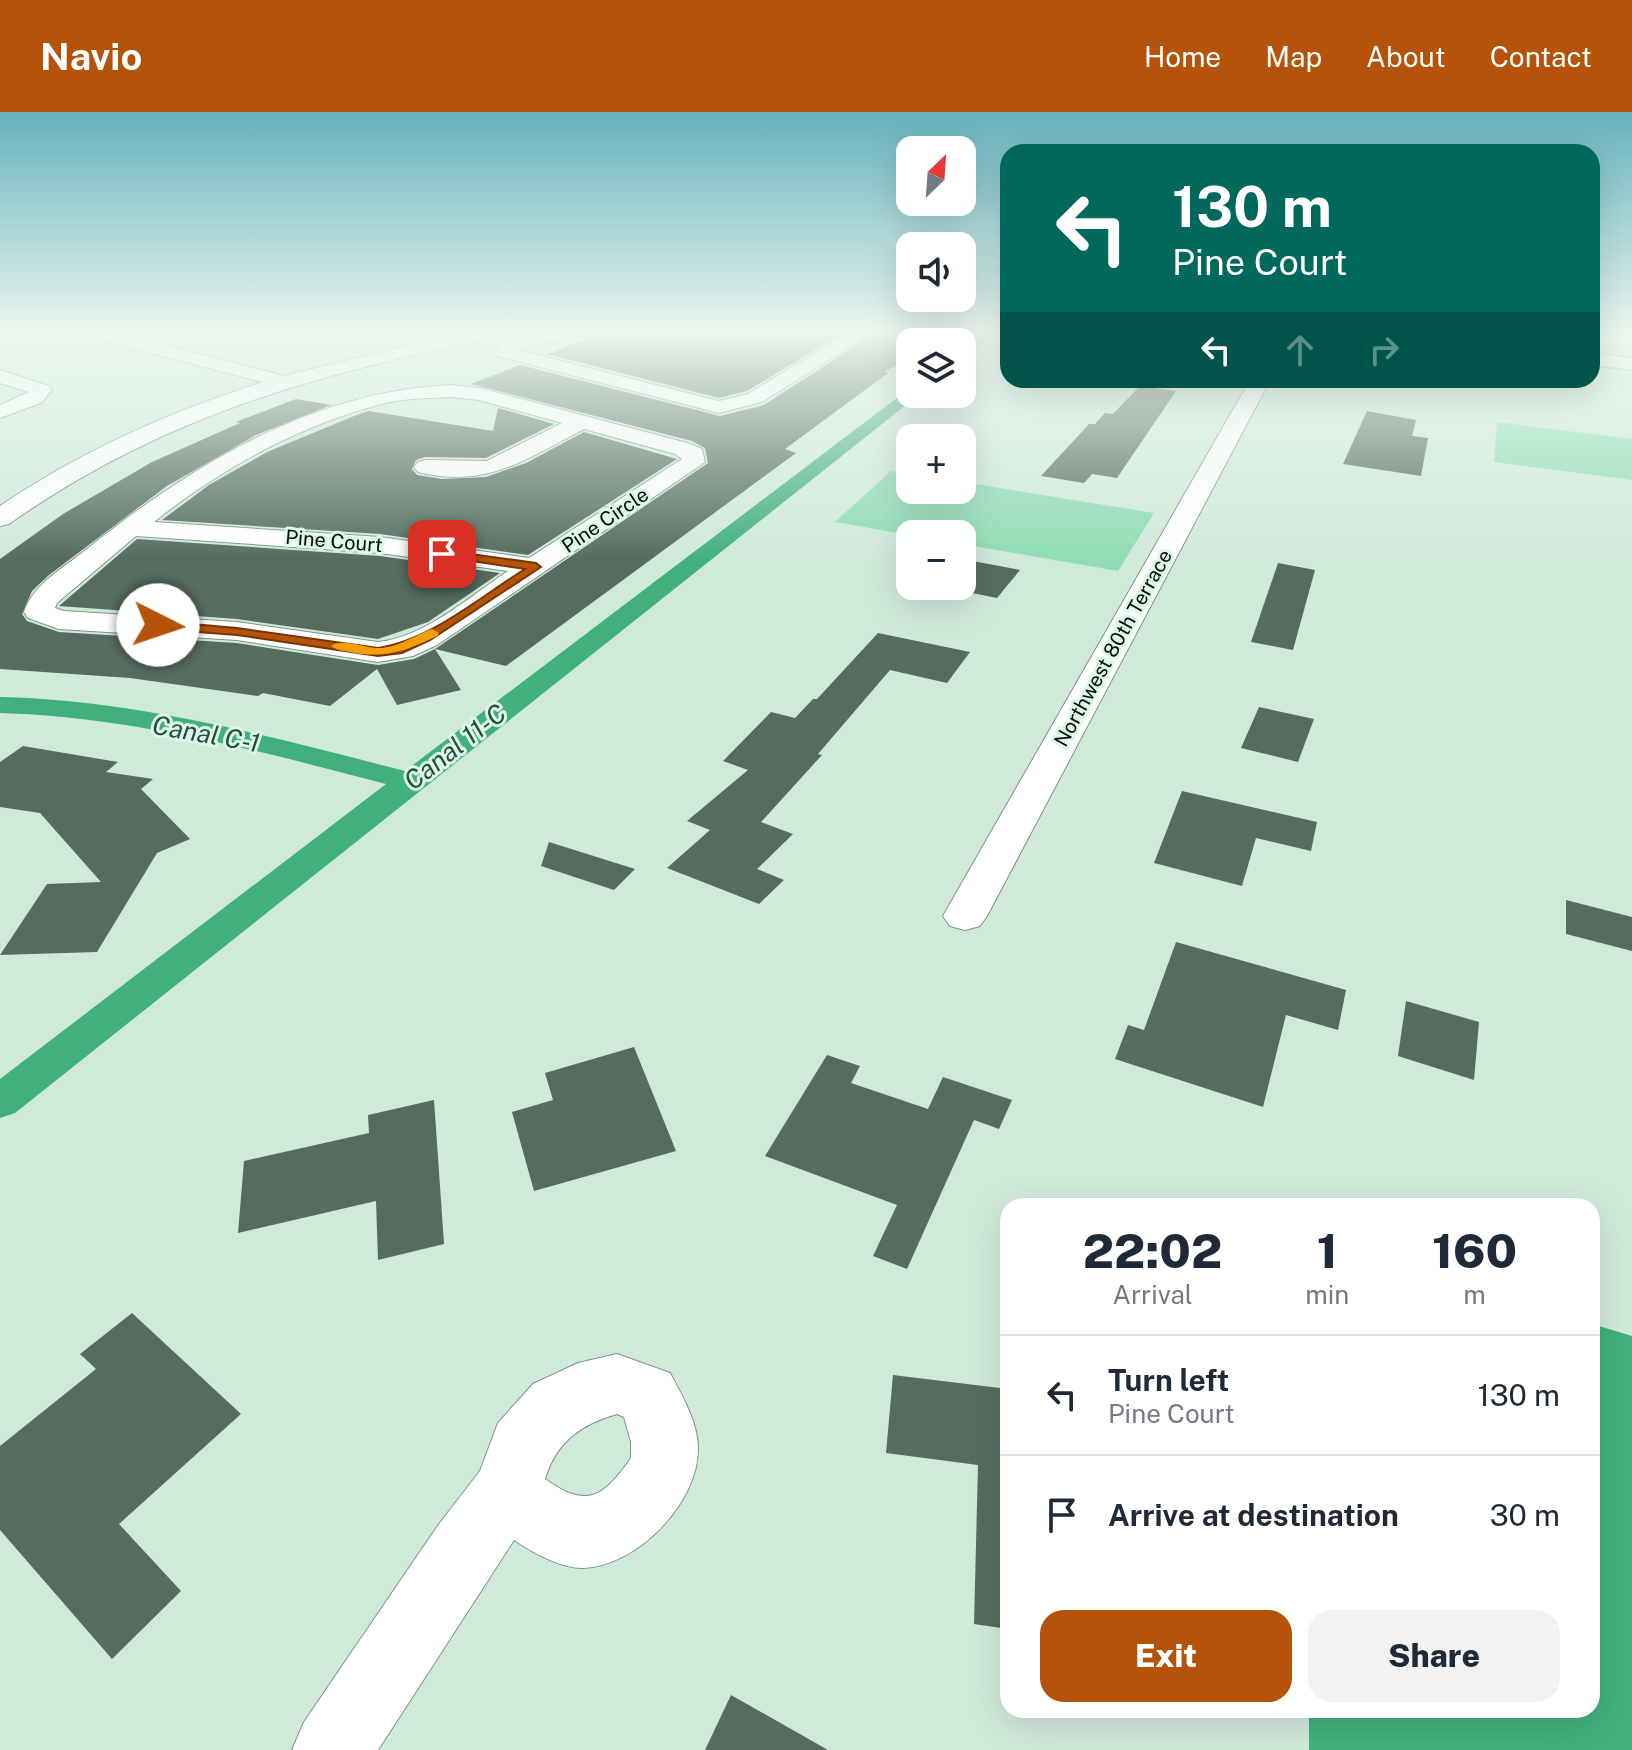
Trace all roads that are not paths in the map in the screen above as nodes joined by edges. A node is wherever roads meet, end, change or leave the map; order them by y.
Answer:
1 (178, 407) edge
2 (223, 407) edge
3 (358, 407) edge
4 (531, 407) edge
5 (1245, 407) edge
6 (583, 421) junction
7 (426, 467) dead end
8 (0, 493) edge
9 (0, 518) edge
10 (132, 528) junction
11 (536, 567) junction
12 (965, 916) dead end
13 (507, 1492) dead end
14 (332, 1750) edge

1 - 8 main road
2 - 9 main road
3 - 10 main road, Pine Circle
4 - 6 main road, Pine Circle
5 - 12 main road, Northwest 80th Terrace
6 - 7 main road
6 - 11 main road, Pine Circle
10 - 11 main road, Pine Court
10 - 11 main road, Pine Circle
13 - 14 main road

